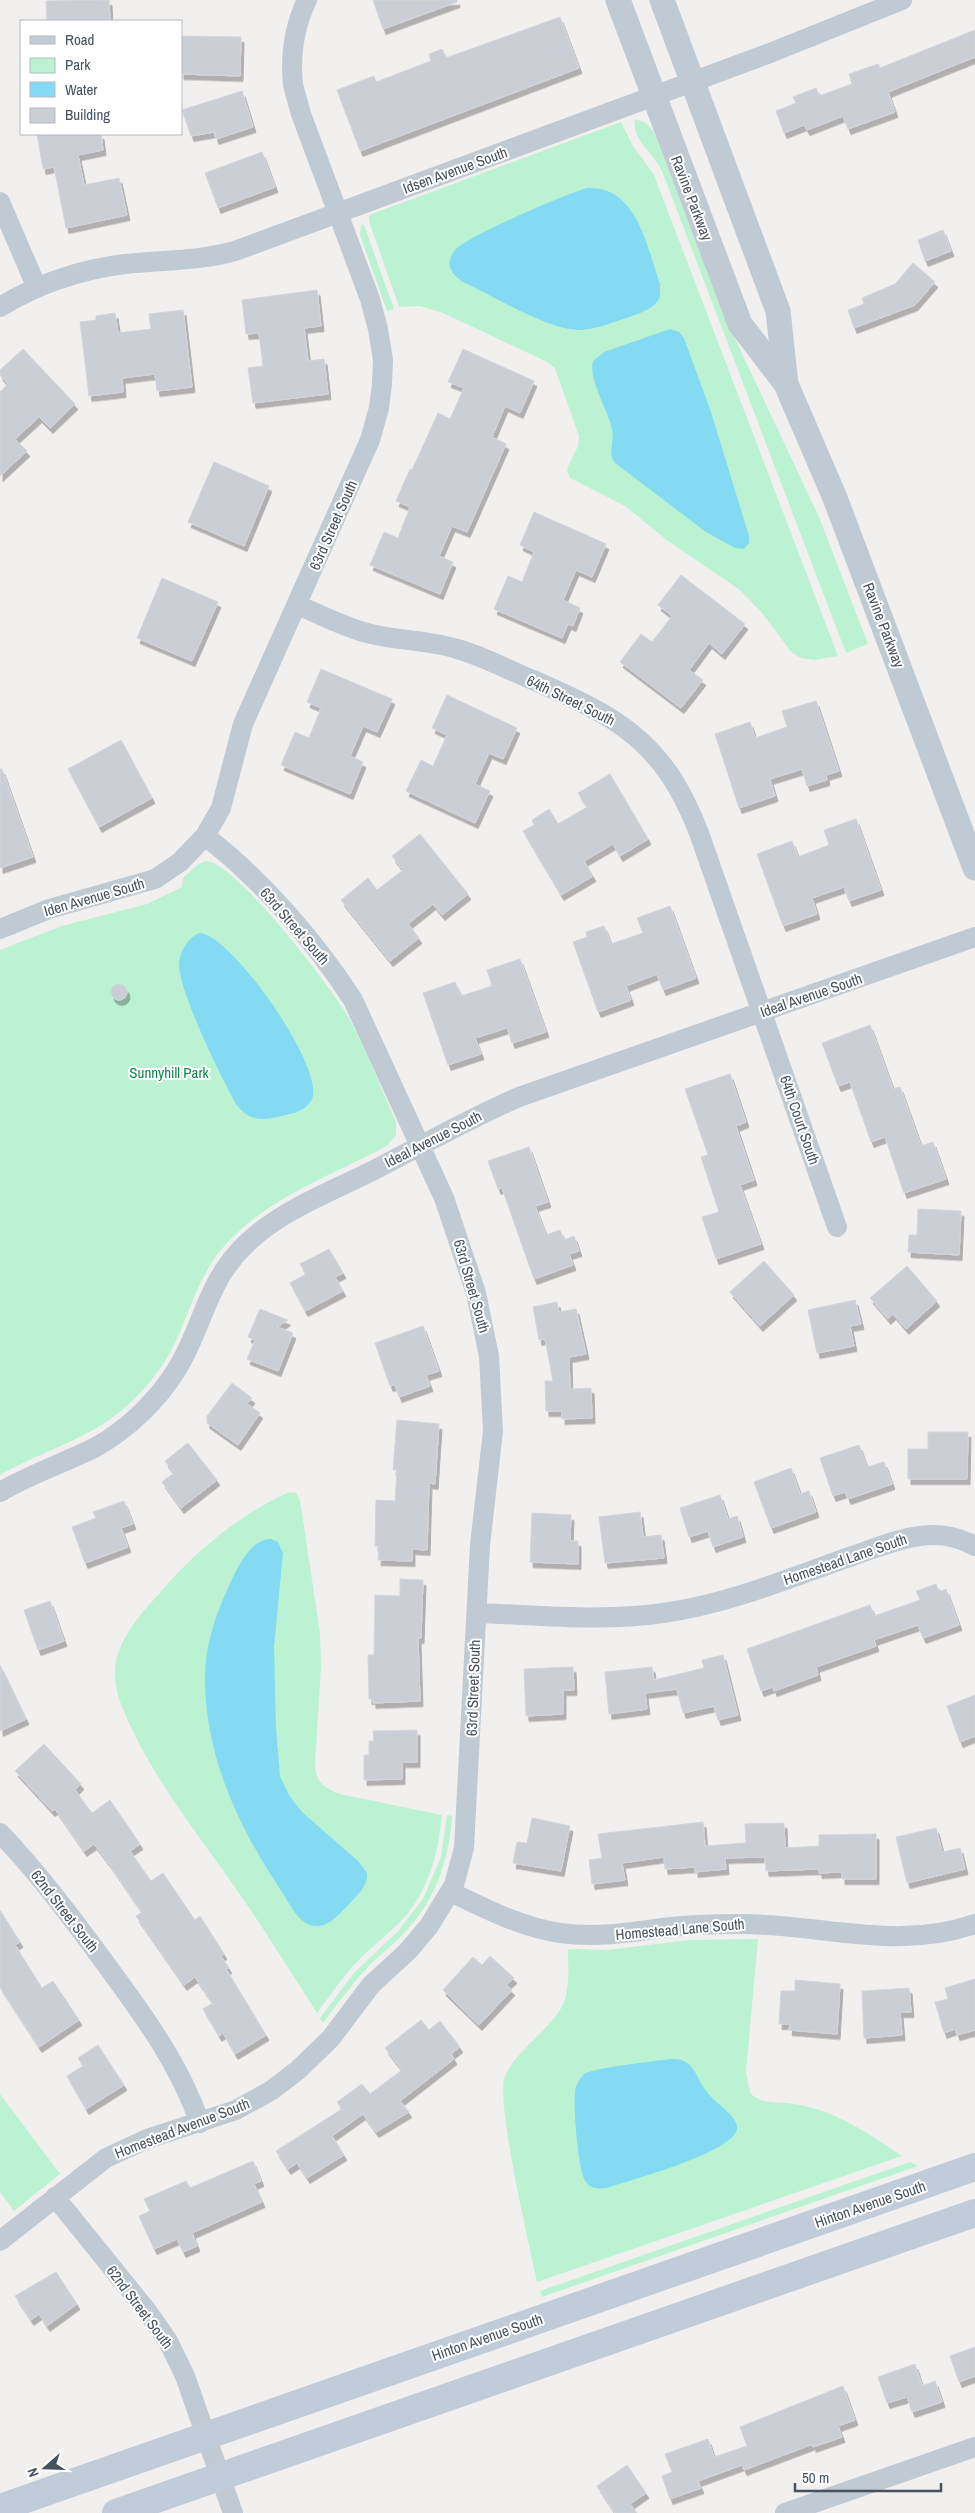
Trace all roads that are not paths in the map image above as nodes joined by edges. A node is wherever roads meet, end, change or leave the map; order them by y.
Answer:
1 (307, 0) edge
2 (618, 0) edge
3 (662, 0) edge
4 (902, 0) edge
5 (692, 82) junction
6 (653, 96) junction
7 (0, 202) edge
8 (339, 213) junction
9 (36, 288) junction
10 (0, 307) edge
11 (786, 384) junction
12 (297, 606) junction
13 (205, 836) junction
14 (975, 868) edge
15 (0, 928) edge
16 (975, 937) edge
17 (762, 1013) junction
18 (421, 1146) junction
19 (837, 1227) dead end
20 (0, 1492) edge
21 (975, 1546) edge
22 (477, 1613) junction
23 (0, 1834) edge
24 (450, 1892) junction
25 (975, 1924) edge
26 (200, 2123) junction
27 (975, 2167) edge
28 (55, 2198) junction
29 (975, 2213) edge
30 (0, 2240) edge
31 (206, 2436) junction
32 (975, 2447) edge
33 (221, 2476) junction
34 (0, 2508) edge
35 (116, 2513) edge
36 (234, 2513) edge
37 (784, 2513) edge

1 - 8 street, 63rd Street South
2 - 6 street, Ravine Parkway
3 - 5 street, Ravine Parkway
4 - 5 street, Idsen Avenue South
5 - 6 street, Idsen Avenue South
5 - 11 street, Ravine Parkway
6 - 8 street, Idsen Avenue South
6 - 11 street, Ravine Parkway
7 - 9 street
8 - 9 street, Idsen Avenue South
8 - 12 street, 63rd Street South
9 - 10 street, Idsen Avenue South
11 - 14 street, Ravine Parkway
12 - 13 street, 63rd Street South
12 - 17 street, 64th Street South
13 - 15 street, Iden Avenue South
13 - 18 street, 63rd Street South
16 - 17 street, Ideal Avenue South
17 - 18 street, Ideal Avenue South
17 - 19 street, 64th Court South
18 - 20 street, Ideal Avenue South
18 - 22 street, 63rd Street South
21 - 22 street, Homestead Lane South
22 - 24 street, 63rd Street South
23 - 26 street, 62nd Street South
24 - 25 street, Homestead Lane South
24 - 26 street, Homestead Avenue South
26 - 28 street, Homestead Avenue South
27 - 31 main road, Hinton Avenue South
28 - 30 street, Homestead Avenue South
28 - 31 street, 62nd Street South
29 - 33 main road
31 - 33 street, 62nd Street South
31 - 34 main road, Hinton Avenue South
32 - 37 street
33 - 35 main road
33 - 36 street, 62nd Street South

